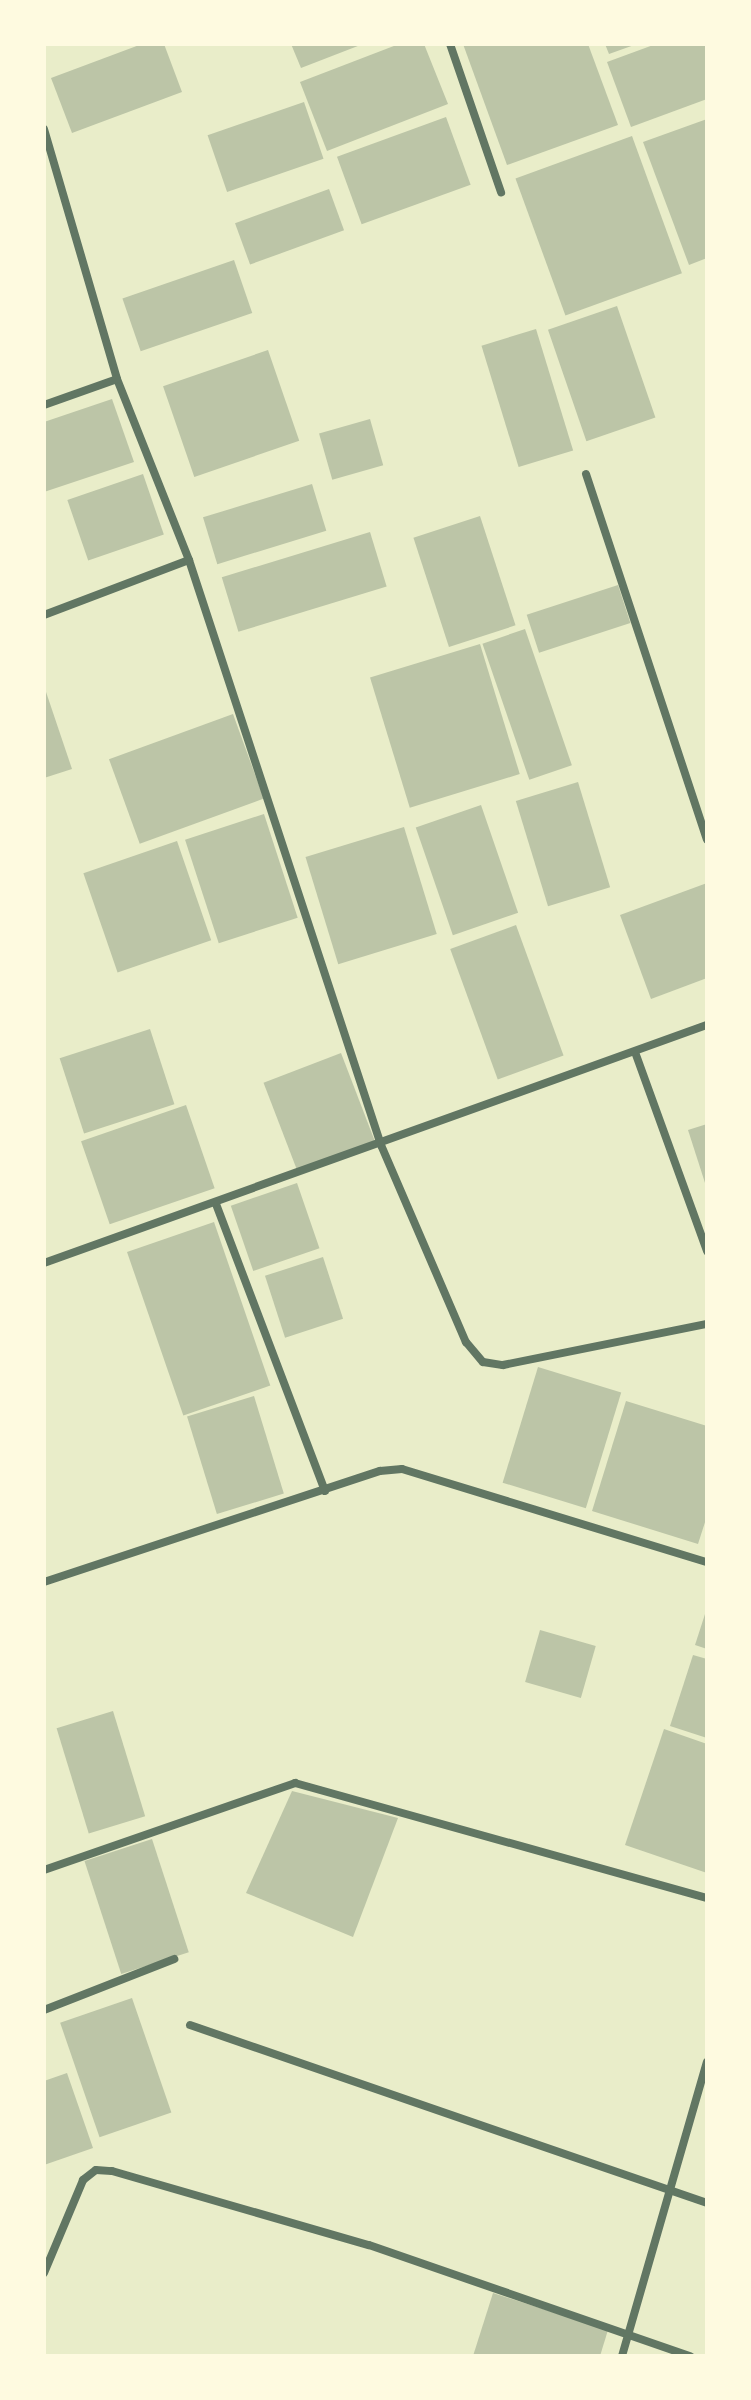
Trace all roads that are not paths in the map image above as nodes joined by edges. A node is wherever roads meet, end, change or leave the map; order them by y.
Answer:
1 (450, 44) edge
2 (44, 129) edge
3 (501, 192) dead end
4 (117, 379) junction
5 (44, 405) edge
6 (586, 474) dead end
7 (189, 560) junction
8 (44, 615) edge
9 (707, 840) edge
10 (707, 1025) edge
11 (635, 1052) junction
12 (381, 1145) junction
13 (216, 1204) junction
14 (707, 1251) edge
15 (44, 1263) edge
16 (707, 1324) edge
17 (325, 1491) junction
18 (707, 1562) edge
19 (44, 1582) edge
20 (44, 1870) edge
21 (707, 1898) edge
22 (174, 1959) dead end
23 (44, 2010) edge
24 (190, 2025) dead end
25 (707, 2062) edge
26 (671, 2190) junction
27 (707, 2203) edge
28 (44, 2273) edge
29 (631, 2335) junction
30 (622, 2356) edge
31 (690, 2356) edge

1 - 3 street
2 - 4 street
4 - 5 street
4 - 7 street
6 - 9 street
7 - 8 street
7 - 12 street
10 - 11 street
11 - 12 street
11 - 14 street
12 - 13 street
12 - 16 street
13 - 15 street
13 - 17 street
17 - 18 street
17 - 19 street
20 - 21 street
22 - 23 street
24 - 26 street
25 - 26 street
26 - 27 street
26 - 29 street
28 - 29 street
29 - 30 street
29 - 31 street

